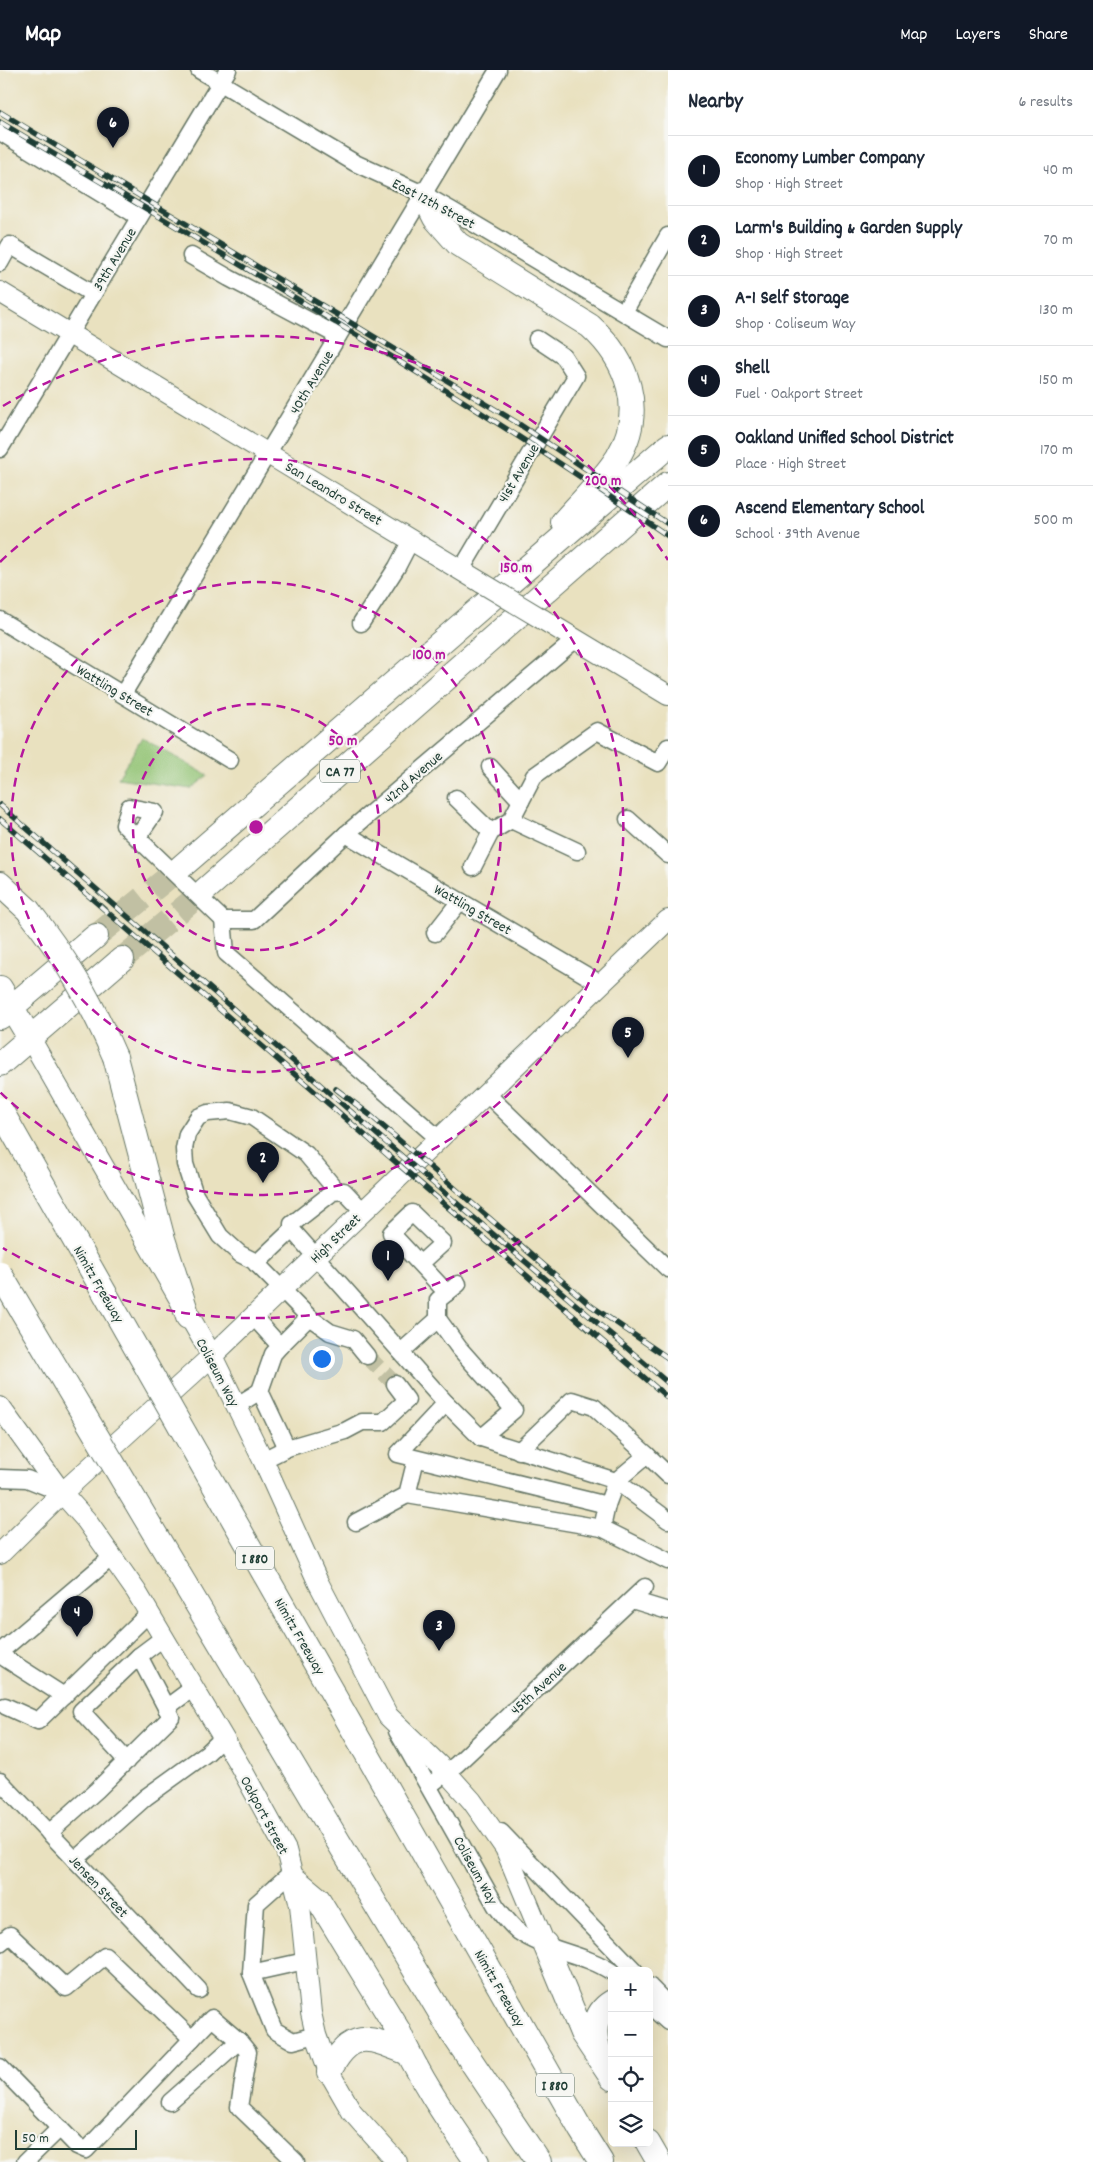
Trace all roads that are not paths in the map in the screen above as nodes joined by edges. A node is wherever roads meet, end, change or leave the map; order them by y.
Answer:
1 (199, 70) edge
2 (498, 70) edge
3 (224, 76) edge
4 (0, 132) edge
5 (423, 194) junction
6 (139, 217) junction
7 (668, 236) edge
8 (191, 256) dead end
9 (0, 263) edge
10 (0, 292) edge
11 (93, 294) junction
12 (624, 312) junction
13 (69, 334) junction
14 (338, 336) junction
15 (537, 339) dead end
16 (668, 339) edge
17 (668, 446) edge
18 (0, 448) edge
19 (268, 453) junction
20 (668, 484) edge
21 (668, 507) edge
22 (411, 540) junction
23 (461, 570) junction
24 (0, 620) edge
25 (361, 623) dead end
26 (458, 627) junction
27 (576, 639) junction
28 (475, 652) junction
29 (123, 694) junction
30 (668, 695) edge
31 (668, 747) edge
32 (230, 760) dead end
33 (490, 767) dead end
34 (456, 798) dead end
35 (521, 801) junction
36 (628, 819) dead end
37 (511, 820) junction
38 (491, 832) junction
39 (346, 834) junction
40 (137, 838) dead end
41 (577, 851) dead end
42 (668, 856) edge
43 (181, 867) tunnel mouth
44 (473, 867) dead end
45 (0, 884) edge
46 (205, 890) tunnel mouth
47 (460, 901) junction
48 (223, 920) junction
49 (668, 920) edge
50 (435, 933) dead end
51 (96, 936) tunnel mouth
52 (122, 958) tunnel mouth
53 (601, 984) junction
54 (4, 1003) edge
55 (30, 1038) junction
56 (0, 1064) edge
57 (486, 1093) junction
58 (0, 1109) edge
59 (438, 1138) junction
60 (337, 1191) junction
61 (363, 1211) junction
62 (292, 1230) junction
63 (316, 1256) junction
64 (256, 1264) junction
65 (420, 1264) dead end
66 (668, 1269) edge
67 (0, 1274) edge
68 (282, 1289) junction
69 (253, 1316) junction
70 (188, 1317) junction
71 (309, 1317) junction
72 (438, 1319) junction
73 (280, 1346) junction
74 (401, 1352) junction
75 (212, 1356) junction
76 (367, 1356) tunnel mouth
77 (395, 1384) tunnel mouth
78 (260, 1391) junction
79 (446, 1403) junction
80 (236, 1406) junction
81 (0, 1407) edge
82 (481, 1438) junction
83 (287, 1448) junction
84 (520, 1450) junction
85 (647, 1455) junction
86 (416, 1459) junction
87 (263, 1460) junction
88 (668, 1474) edge
89 (0, 1478) edge
90 (616, 1481) junction
91 (62, 1493) junction
92 (407, 1495) junction
93 (608, 1505) junction
94 (668, 1520) edge
95 (356, 1522) dead end
96 (602, 1528) junction
97 (0, 1554) edge
98 (112, 1557) junction
99 (668, 1561) edge
100 (645, 1587) dead end
101 (632, 1600) junction
102 (668, 1611) edge
103 (149, 1613) junction
104 (163, 1638) junction
105 (0, 1654) edge
106 (139, 1656) junction
107 (193, 1688) junction
108 (64, 1696) junction
109 (5, 1706) dead end
110 (166, 1708) junction
111 (388, 1716) junction
112 (223, 1738) junction
113 (127, 1760) junction
114 (446, 1772) junction
115 (0, 1781) edge
116 (429, 1786) junction
117 (472, 1801) junction
118 (49, 1833) junction
119 (75, 1860) junction
120 (293, 1875) junction
121 (0, 1943) edge
122 (545, 1944) junction
123 (305, 1961) junction
124 (631, 1967) edge
125 (608, 1969) edge
126 (251, 1973) junction
127 (199, 1990) dead end
128 (653, 1990) edge
129 (608, 2005) edge
130 (668, 2005) edge
131 (653, 2009) edge
132 (668, 2022) edge
133 (316, 2035) junction
134 (192, 2039) junction
135 (239, 2040) junction
136 (408, 2053) junction
137 (0, 2067) edge
138 (608, 2071) edge
139 (329, 2072) junction
140 (170, 2102) dead end
141 (60, 2128) junction
142 (650, 2147) edge
143 (25, 2162) edge
144 (296, 2162) edge
145 (397, 2162) edge
146 (477, 2162) edge
147 (539, 2162) edge
148 (601, 2162) edge
149 (659, 2162) edge

1 - 3 street, East 12th Street
2 - 5 street, 40th Avenue
3 - 5 street, East 12th Street
3 - 6 street, 39th Avenue
4 - 6 street
5 - 12 street, East 12th Street
5 - 14 street, 40th Avenue
5 - 26 highway
6 - 11 street, 39th Avenue
7 - 12 street
8 - 14 street
9 - 11 street
10 - 13 main road, San Leandro Street
11 - 13 street, 39th Avenue
12 - 16 street, East 12th Street
13 - 18 street, 39th Avenue
13 - 19 main road, San Leandro Street
14 - 19 street, 40th Avenue
15 - 23 street, 41st Avenue
17 - 26 highway, CA 77
19 - 22 main road, San Leandro Street
19 - 29 street, 40th Avenue
20 - 28 highway, CA 77
21 - 28 highway
22 - 23 main road, San Leandro Street
22 - 25 street
23 - 27 main road, San Leandro Street, bridge
24 - 29 street, Wattling Street
26 - 43 highway, CA 77
27 - 30 main road, San Leandro Street
27 - 39 street, 42nd Avenue
28 - 46 highway, CA 77
29 - 32 street, Wattling Street
31 - 35 street
33 - 35 street
34 - 38 street
35 - 37 street
36 - 42 street
37 - 38 street
37 - 41 street
38 - 44 street
39 - 47 street, Wattling Street
39 - 48 street, 42nd Avenue
40 - 48 street
45 - 70 highway, bridge
47 - 50 street
47 - 53 street, Wattling Street
48 - 59 street
49 - 53 main road, High Street
51 - 54 highway
52 - 55 highway
53 - 57 main road, High Street
54 - 55 highway
55 - 56 highway
55 - 70 main road, Coliseum Way
57 - 59 main road, High Street
57 - 66 street
58 - 148 highway, Nimitz Freeway / I 880, bridge
59 - 61 main road, High Street
60 - 61 street
60 - 62 street
60 - 64 street
61 - 63 main road, High Street
62 - 63 street
62 - 64 street
63 - 68 main road, High Street
63 - 74 street
64 - 68 street
65 - 72 street
67 - 147 highway, bridge
68 - 69 main road, High Street
68 - 71 street
69 - 73 street
69 - 75 main road, High Street
70 - 75 main road, Coliseum Way
71 - 73 street
71 - 76 street
72 - 74 street
72 - 82 street
73 - 78 street
74 - 79 street
75 - 80 main road, Coliseum Way
75 - 91 main road, High Street
77 - 83 street
78 - 80 street
78 - 83 street
79 - 82 street
79 - 86 street
80 - 87 main road, Coliseum Way
81 - 91 main road, Oakport Street
82 - 84 street
83 - 87 street
84 - 85 street
84 - 90 street
85 - 88 street
85 - 90 street
86 - 92 street
86 - 93 street
87 - 111 main road, Coliseum Way
89 - 91 street
90 - 93 street
90 - 94 street
91 - 97 main road, High Street
91 - 98 main road, Oakport Street
92 - 95 street
92 - 96 street
93 - 96 street
96 - 99 street
98 - 103 main road, Oakport Street
98 - 105 street
100 - 101 street, 45th Avenue
101 - 102 street
101 - 114 street, 45th Avenue
103 - 104 main road, Oakport Street
103 - 108 street
104 - 106 street
104 - 107 main road, Oakport Street
105 - 108 street
106 - 110 street
106 - 113 street
107 - 110 street
107 - 112 main road, Oakport Street
108 - 109 street
110 - 113 street
111 - 114 main road, Coliseum Way
111 - 116 street, Coliseum Way
112 - 119 street
112 - 120 main road, Oakport Street
113 - 118 street
114 - 116 street, 45th Avenue
114 - 117 main road, Coliseum Way
115 - 118 street, Jensen Street
116 - 122 street, Coliseum Way
117 - 122 main road
117 - 124 street, Coliseum Way
118 - 119 street, Jensen Street
119 - 127 street, Jensen Street
120 - 123 main road, Oakport Street
120 - 126 street
120 - 136 highway
121 - 134 street
122 - 125 street, Coliseum Way
122 - 138 highway
123 - 126 street
123 - 133 main road, Oakport Street
126 - 133 street
128 - 130 street
129 - 138 highway
131 - 132 street
133 - 139 main road, Oakport Street
134 - 135 street
134 - 141 street
135 - 140 street
135 - 144 street
136 - 139 highway
136 - 146 highway
137 - 141 street
139 - 145 main road, Oakport Street
141 - 143 street
142 - 149 highway

